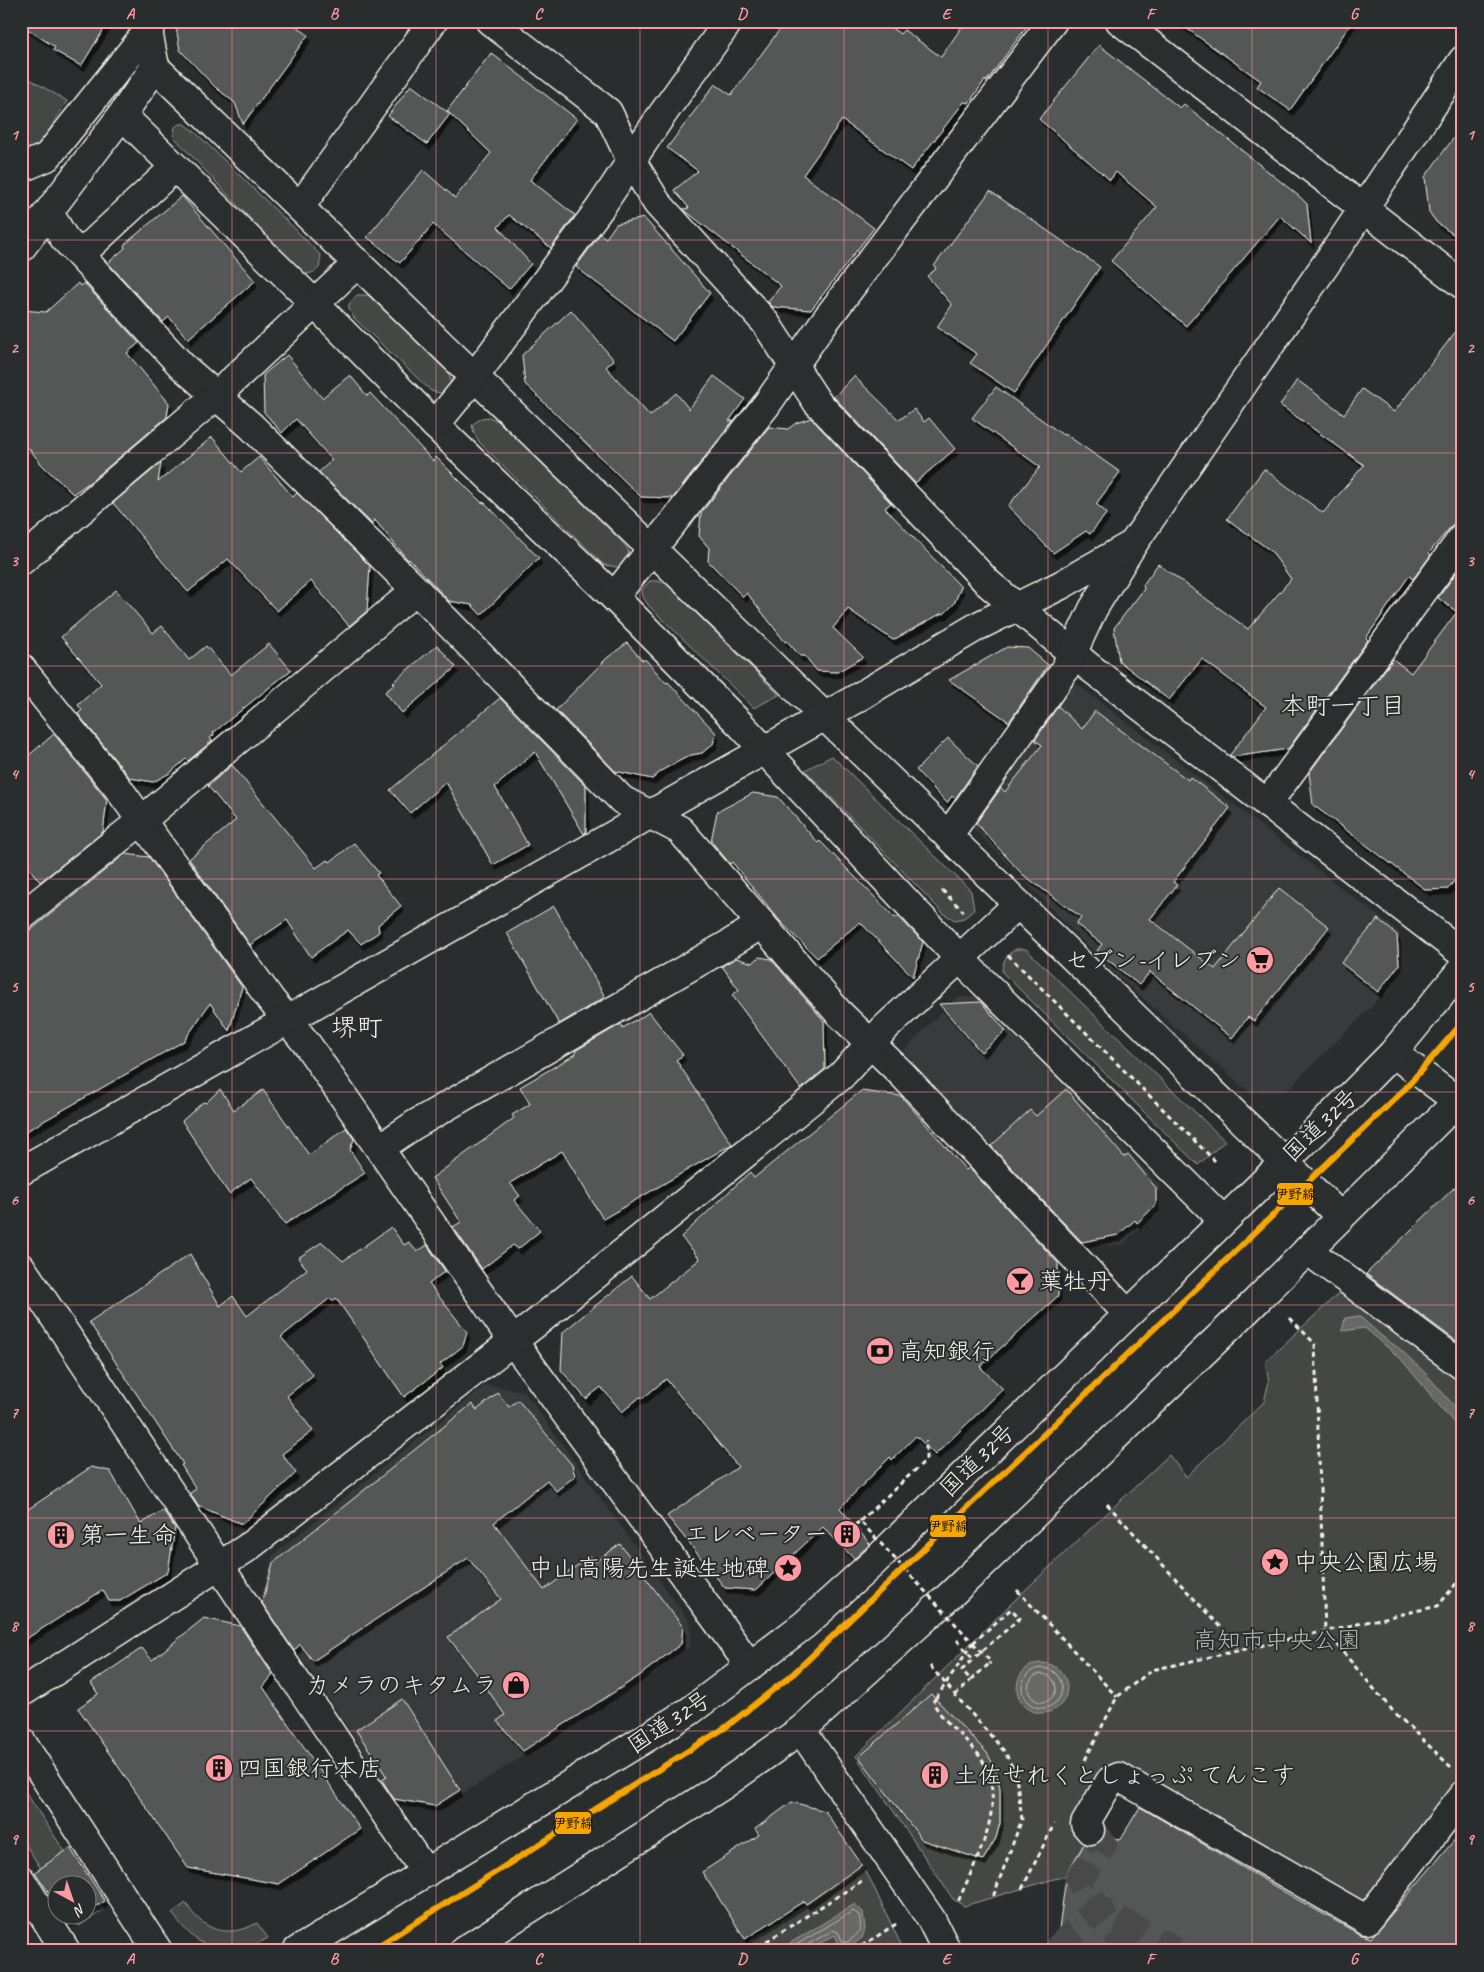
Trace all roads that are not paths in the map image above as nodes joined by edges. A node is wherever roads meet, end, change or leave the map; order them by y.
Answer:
1 (433, 21) edge
2 (490, 21) edge
3 (729, 21) edge
4 (1053, 21) edge
5 (1120, 21) edge
6 (151, 26) edge
7 (1463, 60) edge
8 (155, 67) junction
9 (122, 115) junction
10 (631, 160) junction
11 (21, 166) edge
12 (175, 167) junction
13 (300, 207) junction
14 (1363, 209) junction
15 (49, 213) junction
16 (21, 248) edge
17 (80, 255) junction
18 (358, 263) junction
19 (1463, 285) edge
20 (314, 302) junction
21 (793, 366) junction
22 (475, 376) junction
23 (216, 396) junction
24 (435, 425) junction
25 (1463, 537) edge
26 (1133, 544) junction
27 (652, 549) junction
28 (21, 561) edge
29 (416, 590) junction
30 (614, 597) junction
31 (1017, 607) junction
32 (1080, 660) junction
33 (21, 668) edge
34 (825, 716) junction
35 (765, 750) junction
36 (1266, 804) junction
37 (651, 815) junction
38 (141, 820) junction
39 (948, 836) junction
40 (1018, 904) junction
41 (21, 916) edge
42 (762, 924) junction
43 (1463, 954) edge
44 (960, 959) junction
45 (1463, 968) edge
46 (288, 1021) junction
47 (871, 1044) junction
48 (1393, 1053) junction
49 (1461, 1101) edge
50 (380, 1148) junction
51 (1283, 1161) junction
52 (21, 1171) edge
53 (1341, 1217) junction
54 (1223, 1220) junction
55 (1307, 1250) junction
56 (21, 1267) edge
57 (1127, 1313) junction
58 (512, 1340) junction
59 (1463, 1366) edge
60 (220, 1567) junction
61 (750, 1666) junction
62 (21, 1693) edge
63 (801, 1730) junction
64 (21, 1741) edge
65 (1459, 1783) edge
66 (1090, 1830) tunnel mouth
67 (426, 1873) junction
68 (21, 1880) edge
69 (66, 1951) edge
70 (158, 1951) edge
71 (297, 1951) edge
72 (463, 1951) edge
73 (947, 1951) edge

1 - 13 main road
2 - 10 main road
3 - 10 main road
4 - 21 main road
5 - 14 main road
6 - 8 main road
6 - 11 main road
7 - 14 main road
8 - 9 main road
8 - 13 main road
9 - 12 main road
9 - 15 main road
10 - 21 main road
10 - 22 main road
12 - 17 main road
12 - 20 main road
13 - 18 main road
14 - 19 main road
14 - 26 main road
15 - 16 main road
15 - 17 main road
17 - 23 main road
18 - 20 main road
18 - 22 main road
20 - 23 main road
20 - 24 main road
21 - 27 main road
21 - 31 main road
22 - 24 main road
22 - 27 main road
23 - 28 main road
23 - 29 main road
24 - 30 main road
25 - 36 main road
26 - 31 main road
26 - 32 main road
27 - 30 main road
27 - 34 main road
29 - 37 main road
29 - 38 main road
30 - 35 main road
31 - 32 main road
31 - 34 main road
32 - 36 main road
32 - 39 main road
33 - 38 main road
34 - 35 main road
34 - 39 main road
35 - 37 main road
35 - 44 main road
36 - 43 main road
37 - 42 main road
37 - 46 main road
38 - 41 main road
38 - 46 main road
39 - 40 main road
40 - 44 main road
40 - 51 main road
42 - 47 main road
42 - 50 main road
44 - 47 main road
44 - 54 main road
45 - 48 main road, 国道32号
46 - 50 main road
46 - 52 main road
47 - 57 main road
47 - 58 main road
48 - 49 main road
48 - 51 main road, 国道32号
49 - 53 main road
50 - 58 main road
51 - 53 main road
51 - 54 main road, 国道32号
53 - 55 main road
54 - 57 main road, 国道32号
55 - 59 main road
55 - 63 main road
56 - 60 main road
57 - 61 main road, 国道32号
58 - 60 main road
58 - 61 main road
60 - 62 main road
60 - 67 main road
61 - 67 main road, 国道32号
63 - 72 main road
63 - 73 main road
64 - 70 main road
65 - 66 main road
67 - 71 main road, 国道32号
68 - 69 main road

